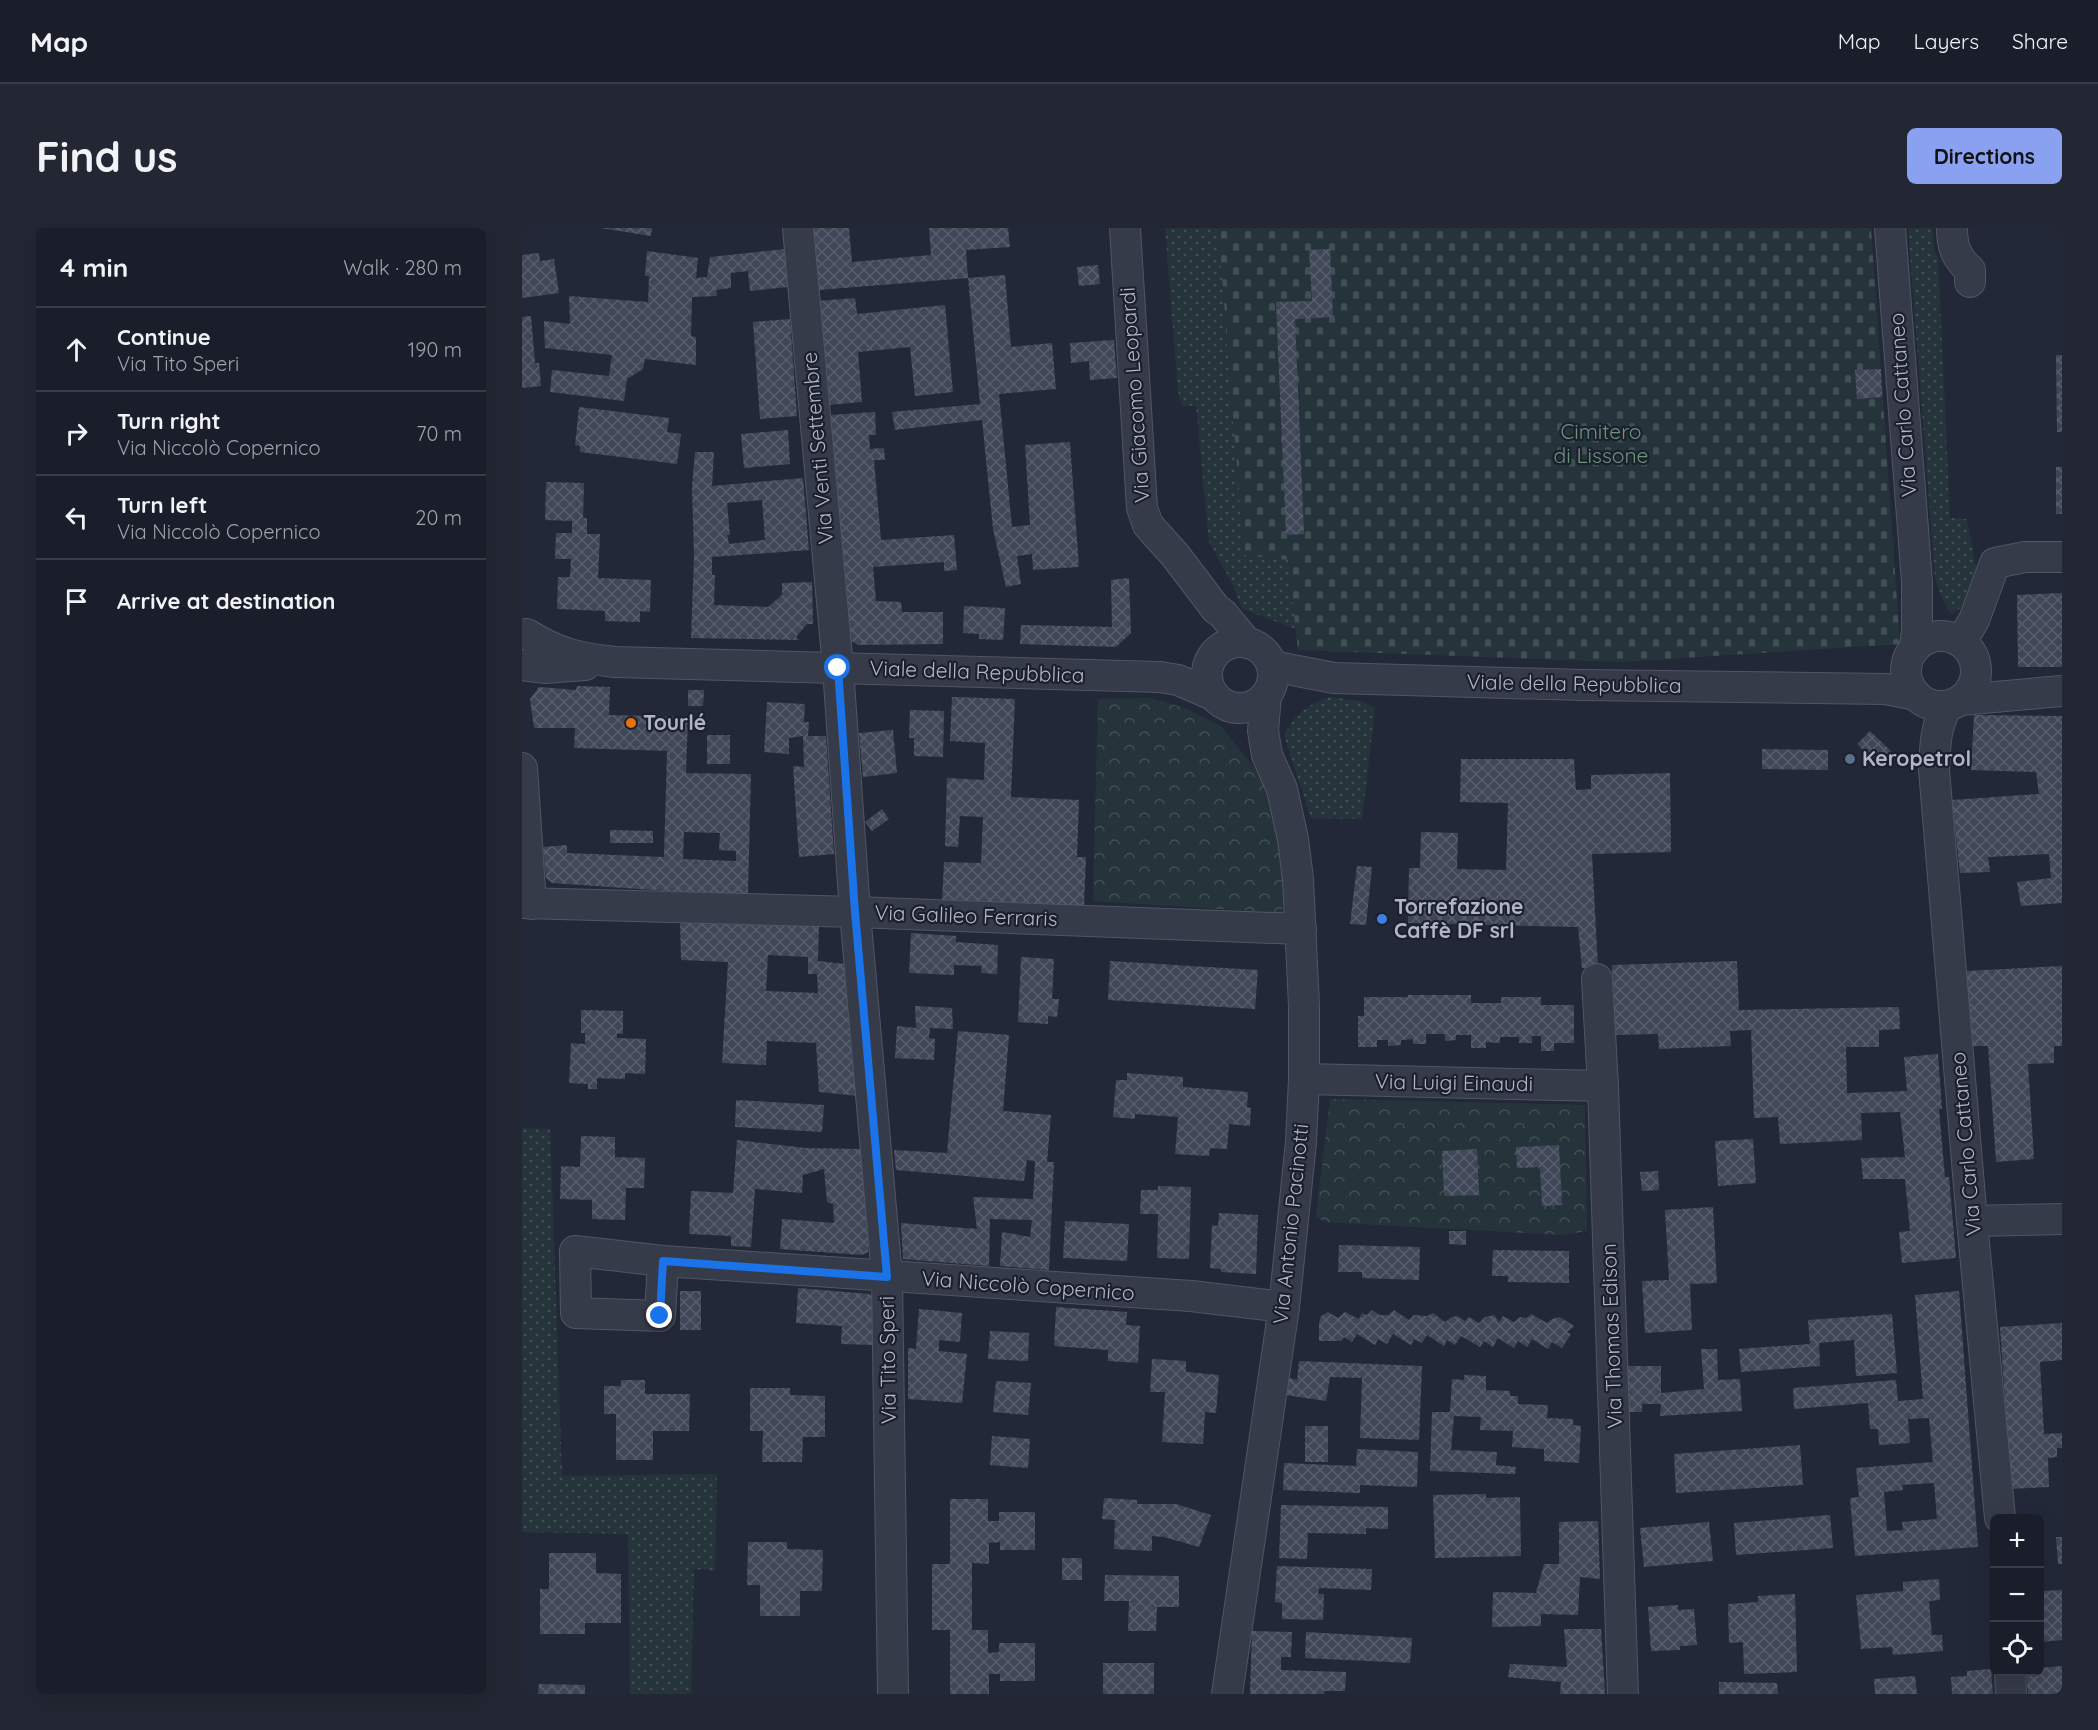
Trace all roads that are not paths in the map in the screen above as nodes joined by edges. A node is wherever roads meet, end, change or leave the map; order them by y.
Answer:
1 (798, 228) edge
2 (1125, 228) edge
3 (1890, 228) edge
4 (1952, 228) edge
5 (1970, 282) dead end
6 (2062, 557) edge
7 (1917, 582) junction
8 (1216, 609) junction
9 (524, 639) edge
10 (1247, 643) junction
11 (1961, 647) junction
12 (1913, 651) junction
13 (1214, 654) junction
14 (615, 662) junction
15 (522, 665) edge
16 (1272, 666) junction
17 (838, 668) junction
18 (1160, 676) junction
19 (1334, 678) junction
20 (1814, 688) junction
21 (2062, 690) edge
22 (1266, 695) junction
23 (1219, 700) junction
24 (1936, 700) junction
25 (1267, 755) junction
26 (522, 768) edge
27 (526, 903) edge
28 (855, 912) junction
29 (1301, 929) junction
30 (1597, 979) dead end
31 (1304, 1079) junction
32 (1604, 1086) junction
33 (2062, 1219) edge
34 (1972, 1221) junction
35 (663, 1261) dead end
36 (887, 1277) junction
37 (1284, 1307) junction
38 (2000, 1514) edge
39 (2010, 1676) edge
40 (892, 1694) edge
41 (1227, 1694) edge
42 (1623, 1694) edge
43 (2011, 1694) edge

1 - 17 street, Via Venti Settembre
2 - 8 street, Via Giacomo Leopardi
3 - 7 street, Via Carlo Cattaneo
4 - 5 street
6 - 11 street
7 - 11 street, Via Carlo Cattaneo
7 - 12 street, Via Carlo Cattaneo
8 - 10 street, Via Giacomo Leopardi
8 - 13 street
9 - 14 street, Viale della Repubblica
10 - 13 street, Viale della Repubblica
10 - 16 street
11 - 12 street, Viale della Repubblica
11 - 21 street
11 - 24 street
12 - 20 street, Viale della Repubblica
12 - 24 street
13 - 18 street, Viale della Repubblica
13 - 23 street
14 - 15 street, Viale della Repubblica
14 - 17 street, Viale della Repubblica
16 - 19 street, Viale della Repubblica
16 - 22 street
17 - 18 street, Viale della Repubblica
17 - 28 street, Via Tito Speri
18 - 23 street, Viale della Repubblica
19 - 20 street, Viale della Repubblica
19 - 22 street, Viale della Repubblica
20 - 24 street, Viale della Repubblica
21 - 24 street, Viale della Repubblica
22 - 23 street, Viale della Repubblica
22 - 25 street, Via Antonio Pacinotti
23 - 25 street, Via Antonio Pacinotti
24 - 34 street, Via Carlo Cattaneo
25 - 29 street, Via Antonio Pacinotti
26 - 27 street
27 - 28 street, Via Galileo Ferraris
28 - 29 street, Via Galileo Ferraris
28 - 36 street, Via Tito Speri
29 - 31 street, Via Antonio Pacinotti
30 - 32 street, Via Thomas Edison
31 - 32 street, Via Luigi Einaudi
31 - 37 street, Via Antonio Pacinotti
32 - 42 street, Via Thomas Edison
33 - 34 street
34 - 38 street, Via Carlo Cattaneo
35 - 36 street, Via Niccolò Copernico
36 - 37 street, Via Niccolò Copernico
36 - 40 street, Via Tito Speri
37 - 41 street, Via Antonio Pacinotti
39 - 43 street

